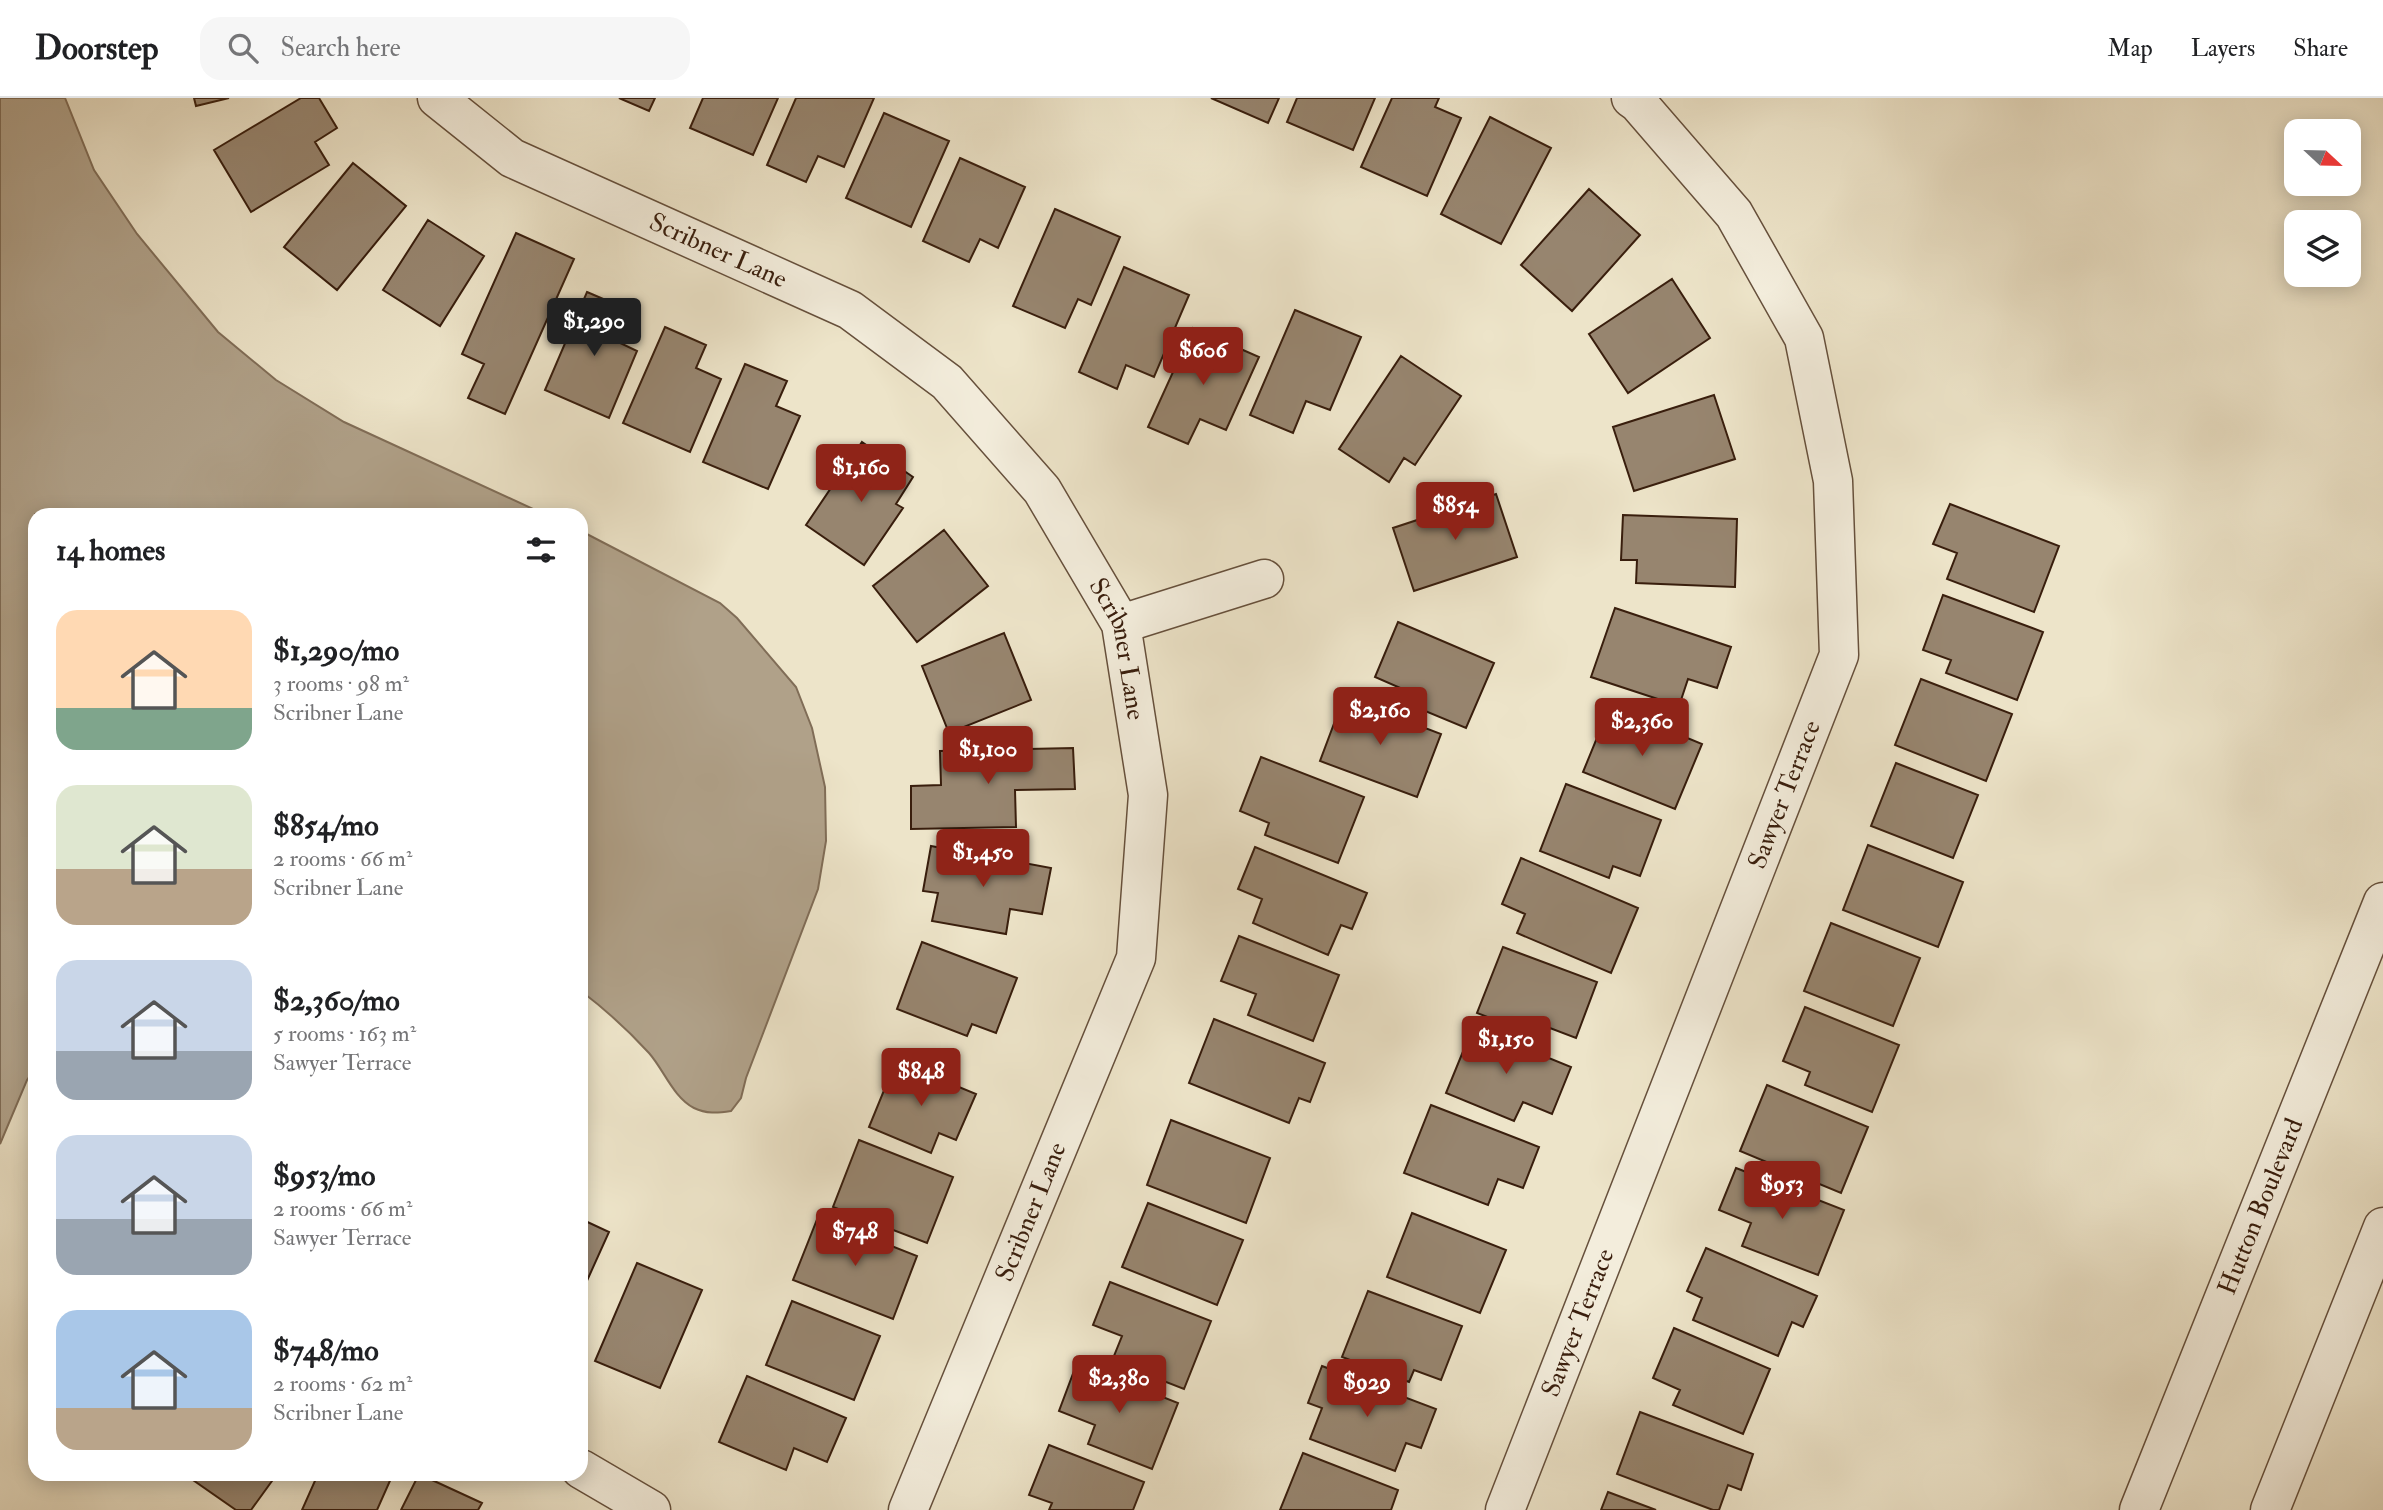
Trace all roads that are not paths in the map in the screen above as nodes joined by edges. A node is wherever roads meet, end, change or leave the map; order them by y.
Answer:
1 (437, 98) edge
2 (1631, 98) edge
3 (1264, 579) dead end
4 (1121, 624) junction
5 (2383, 902) edge
6 (2383, 1227) edge
7 (588, 1473) edge
8 (651, 1510) edge
9 (908, 1510) edge
10 (1505, 1510) edge
11 (2139, 1510) edge
12 (2270, 1510) edge

1 - 4 street, Scribner Lane
2 - 10 street, Sawyer Terrace
3 - 4 street
4 - 9 street, Scribner Lane
5 - 11 street, Hutton Boulevard
6 - 12 street
7 - 8 street

